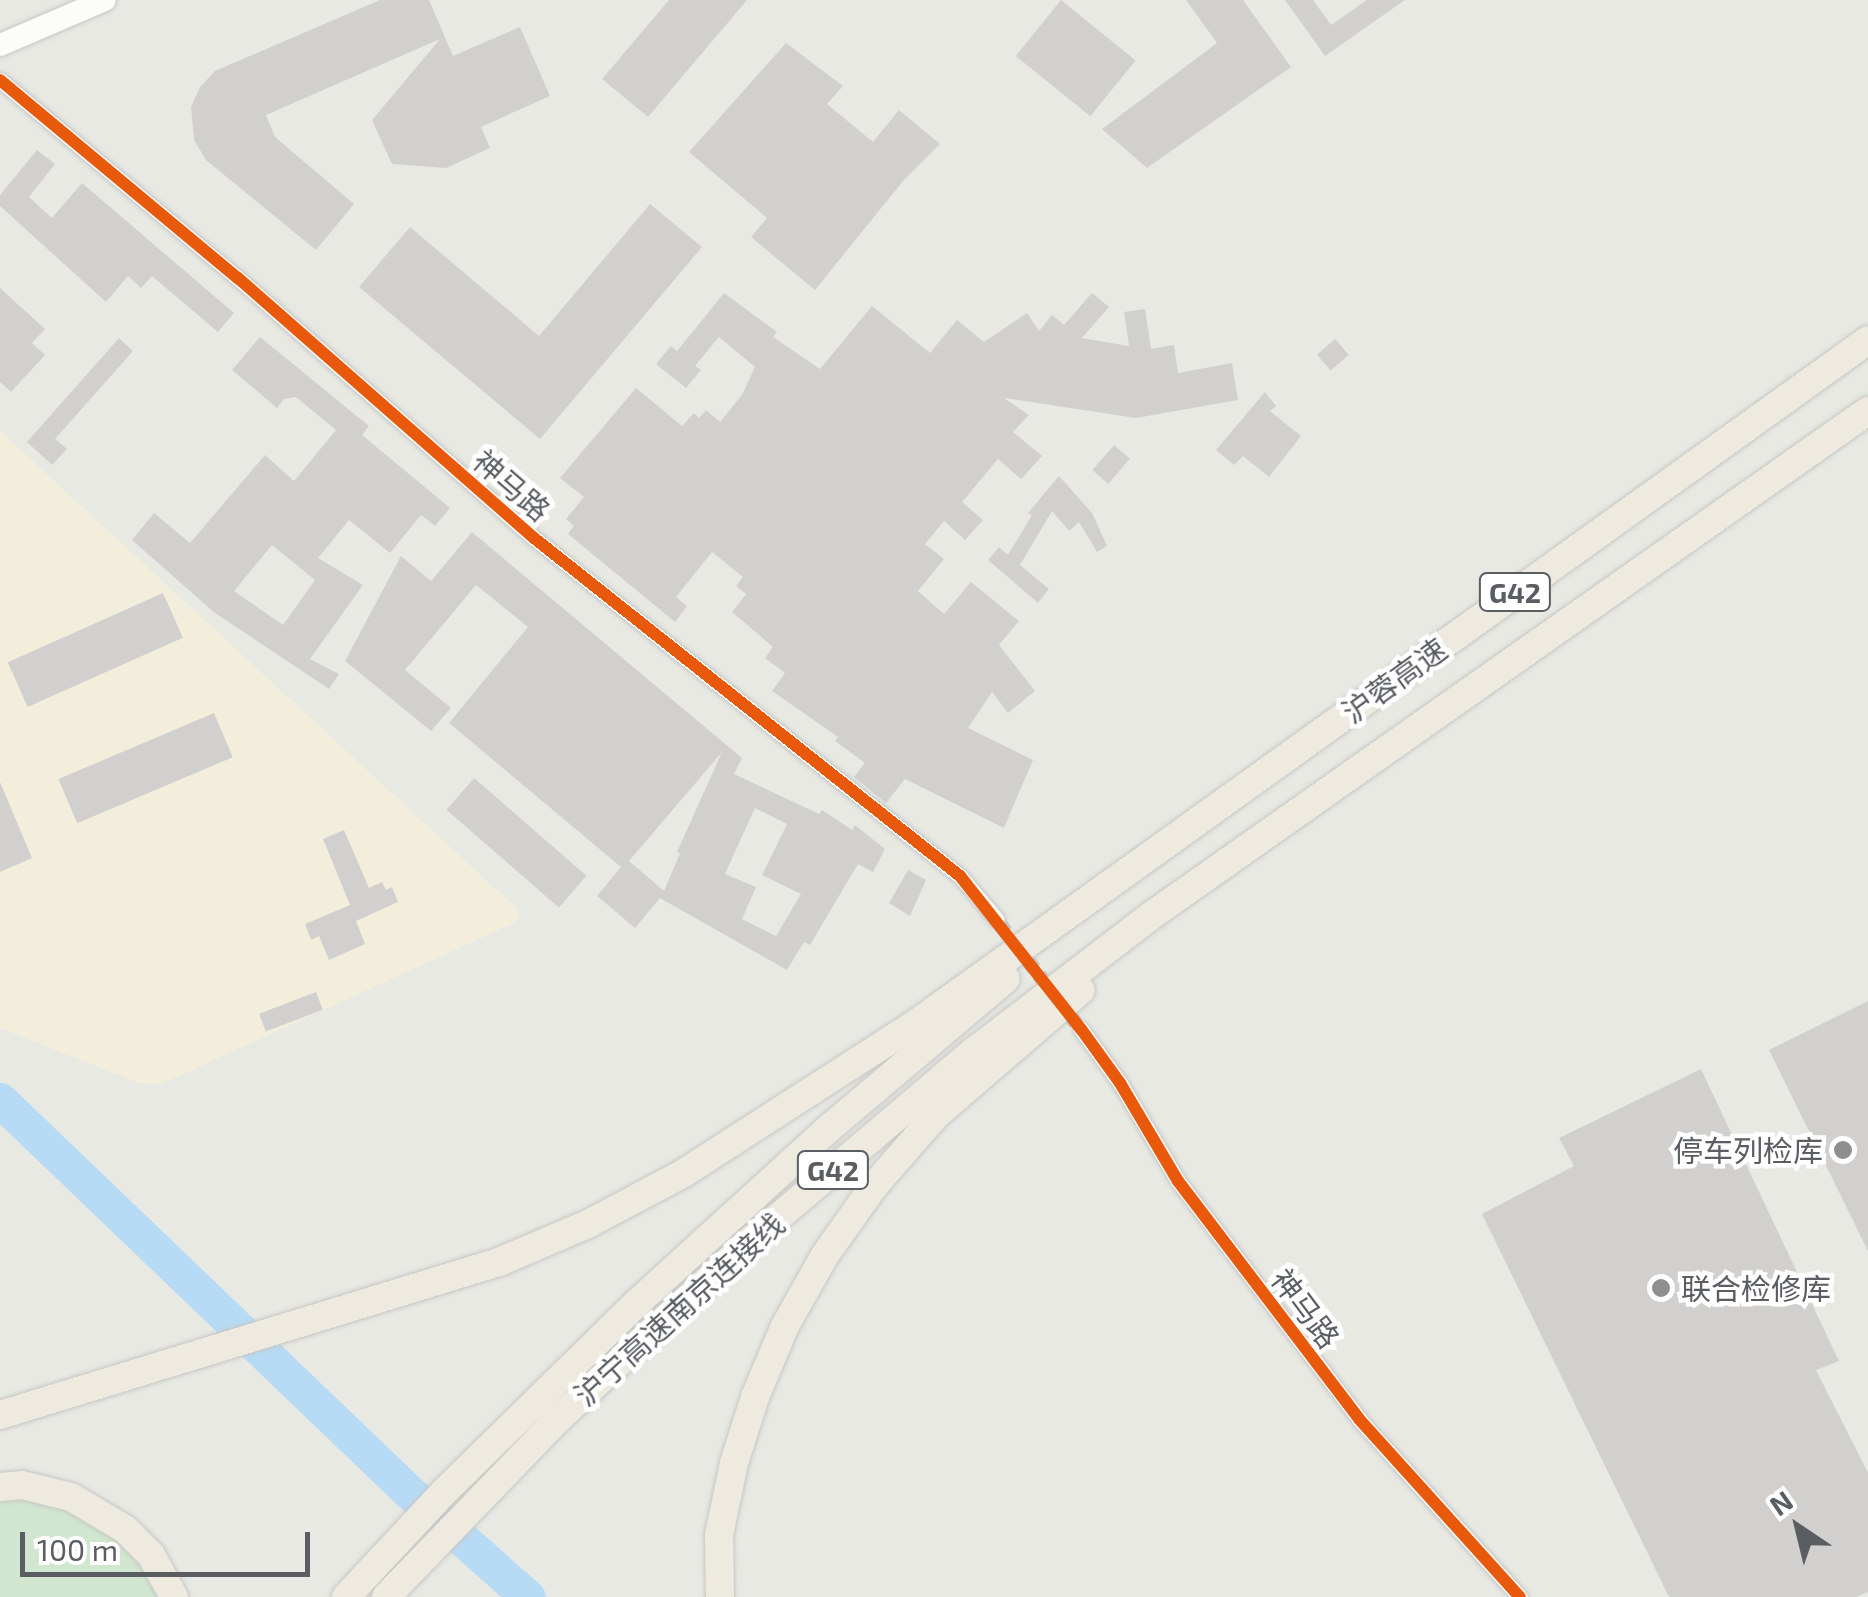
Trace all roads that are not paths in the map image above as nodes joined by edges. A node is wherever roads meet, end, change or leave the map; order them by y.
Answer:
1 (105, 0) edge
2 (0, 45) edge
3 (0, 80) edge
4 (1868, 340) edge
5 (1868, 410) edge
6 (1164, 846) junction
7 (1231, 863) junction
8 (997, 920) tunnel mouth
9 (1081, 1028) tunnel mouth
10 (92, 1384) junction
11 (0, 1402) edge
12 (0, 1415) edge
13 (0, 1487) edge
14 (719, 1535) junction
15 (174, 1597) edge
16 (346, 1597) edge
17 (386, 1597) edge
18 (708, 1597) edge
19 (720, 1597) edge
20 (1520, 1597) edge

1 - 2 main road
3 - 8 street, 神马路
4 - 6 highway, 沪蓉高速 / G42
5 - 7 highway, 沪蓉高速 / G42
6 - 10 highway, G42
6 - 16 highway, 沪宁高速南京连接线 / G42
7 - 14 highway, G42
7 - 17 highway, 沪宁高速南京连接线 / G42
9 - 20 street, 神马路
10 - 11 highway
10 - 12 highway, G42
13 - 15 highway
14 - 18 highway
14 - 19 highway, G42

